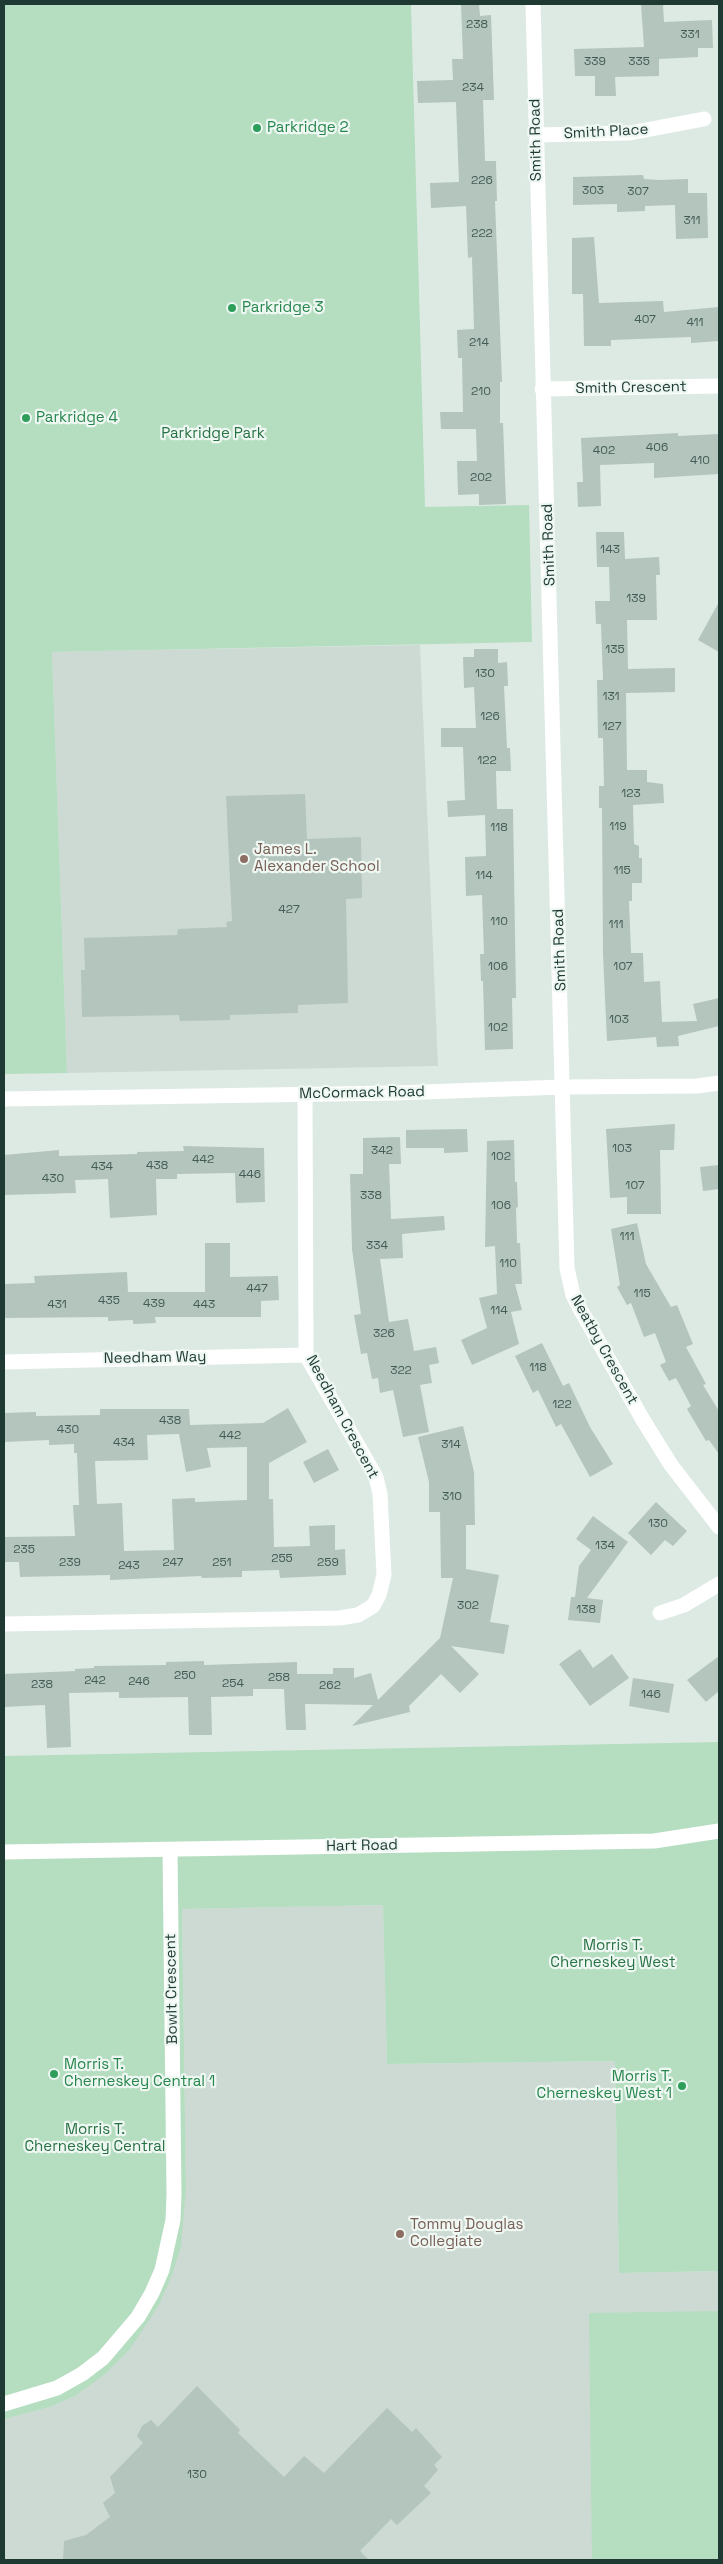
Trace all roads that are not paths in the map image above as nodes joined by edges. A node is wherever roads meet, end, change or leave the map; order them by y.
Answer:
1 (533, 4) edge
2 (704, 119) dead end
3 (536, 135) junction
4 (719, 386) edge
5 (542, 389) junction
6 (719, 1084) edge
7 (563, 1087) junction
8 (305, 1094) junction
9 (4, 1099) edge
10 (306, 1355) junction
11 (4, 1362) edge
12 (719, 1527) edge
13 (719, 1584) edge
14 (660, 1613) dead end
15 (4, 1624) edge
16 (719, 1831) edge
17 (170, 1850) junction
18 (4, 1852) edge
19 (4, 2404) edge

1 - 3 street, Smith Road
2 - 3 street, Smith Place
3 - 5 street, Smith Road
4 - 5 street, Smith Crescent
5 - 7 street, Smith Road
6 - 7 street, McCormack Road
7 - 8 street, McCormack Road
7 - 12 street, Neatby Crescent
8 - 9 street, McCormack Road
8 - 10 street, Needham Crescent
10 - 11 street, Needham Way
10 - 15 street, Needham Crescent
13 - 14 street
16 - 17 street, Hart Road
17 - 18 street, Hart Road
17 - 19 street, Bowlt Crescent

